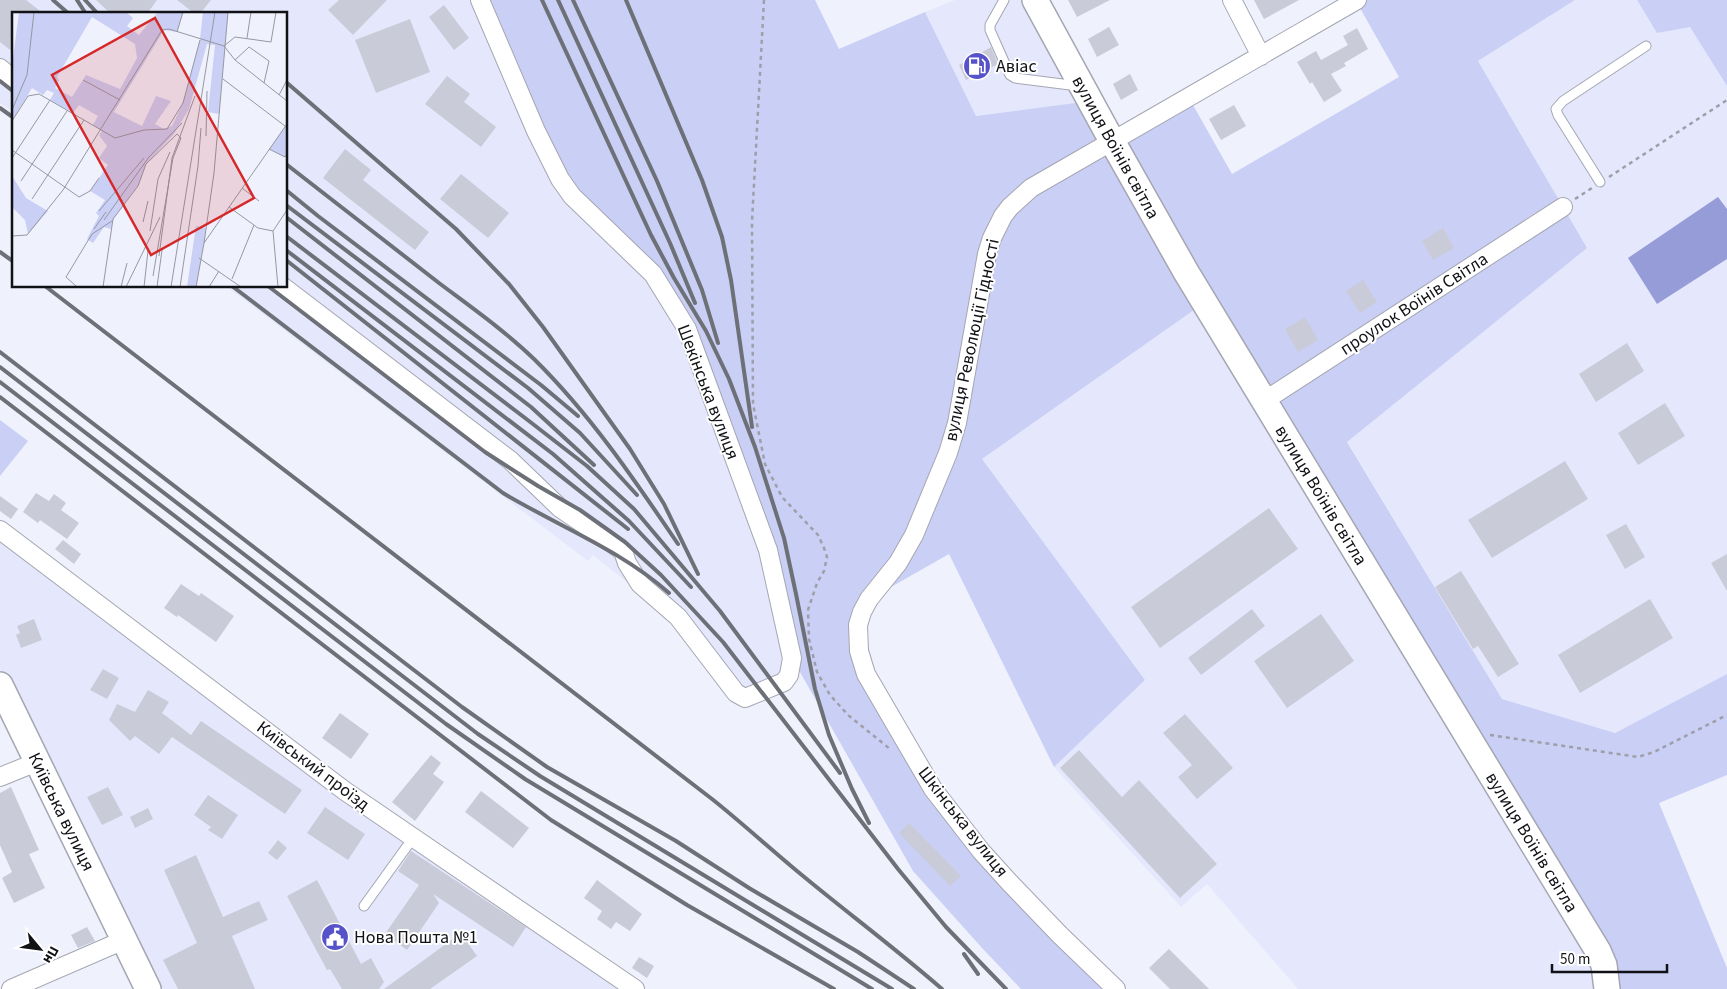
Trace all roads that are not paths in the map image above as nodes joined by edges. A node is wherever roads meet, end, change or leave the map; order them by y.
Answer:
1 (480, 0) edge
2 (1004, 0) edge
3 (1035, 0) edge
4 (1232, 0) edge
5 (1357, 0) edge
6 (1646, 46) dead end
7 (1261, 56) junction
8 (0, 68) edge
9 (12, 78) edge
10 (1082, 86) junction
11 (1112, 142) junction
12 (1600, 182) road end
13 (1563, 207) road end
14 (285, 288) edge
15 (1264, 401) junction
16 (0, 530) edge
17 (870, 599) joint
18 (0, 685) edge
19 (37, 762) junction
20 (0, 777) edge
21 (413, 838) junction
22 (364, 906) dead end
23 (124, 940) junction
24 (11, 989) edge
25 (148, 989) edge
26 (635, 989) edge
27 (1116, 989) edge
28 (1607, 989) edge

1 - 14 street, Шекінська вулиця
2 - 10 lane
3 - 10 street, вулиця Воїнів світла
4 - 7 street
5 - 7 street, вулиця Революції Гідності
6 - 12 lane
7 - 11 street, вулиця Революції Гідності
8 - 9 street
10 - 11 street, вулиця Воїнів світла
11 - 15 street, вулиця Воїнів світла
11 - 17 street, вулиця Революції Гідності
13 - 15 street, проулок Воїнів Світла
15 - 28 street, вулиця Воїнів світла
16 - 21 street, Київський проїзд
17 - 27 street, Шкінська вулиця
18 - 19 street, Київська вулиця
19 - 20 street
19 - 23 street, Київська вулиця
21 - 22 lane
21 - 26 street, Київський проїзд
23 - 24 street
23 - 25 street, Київська вулиця

